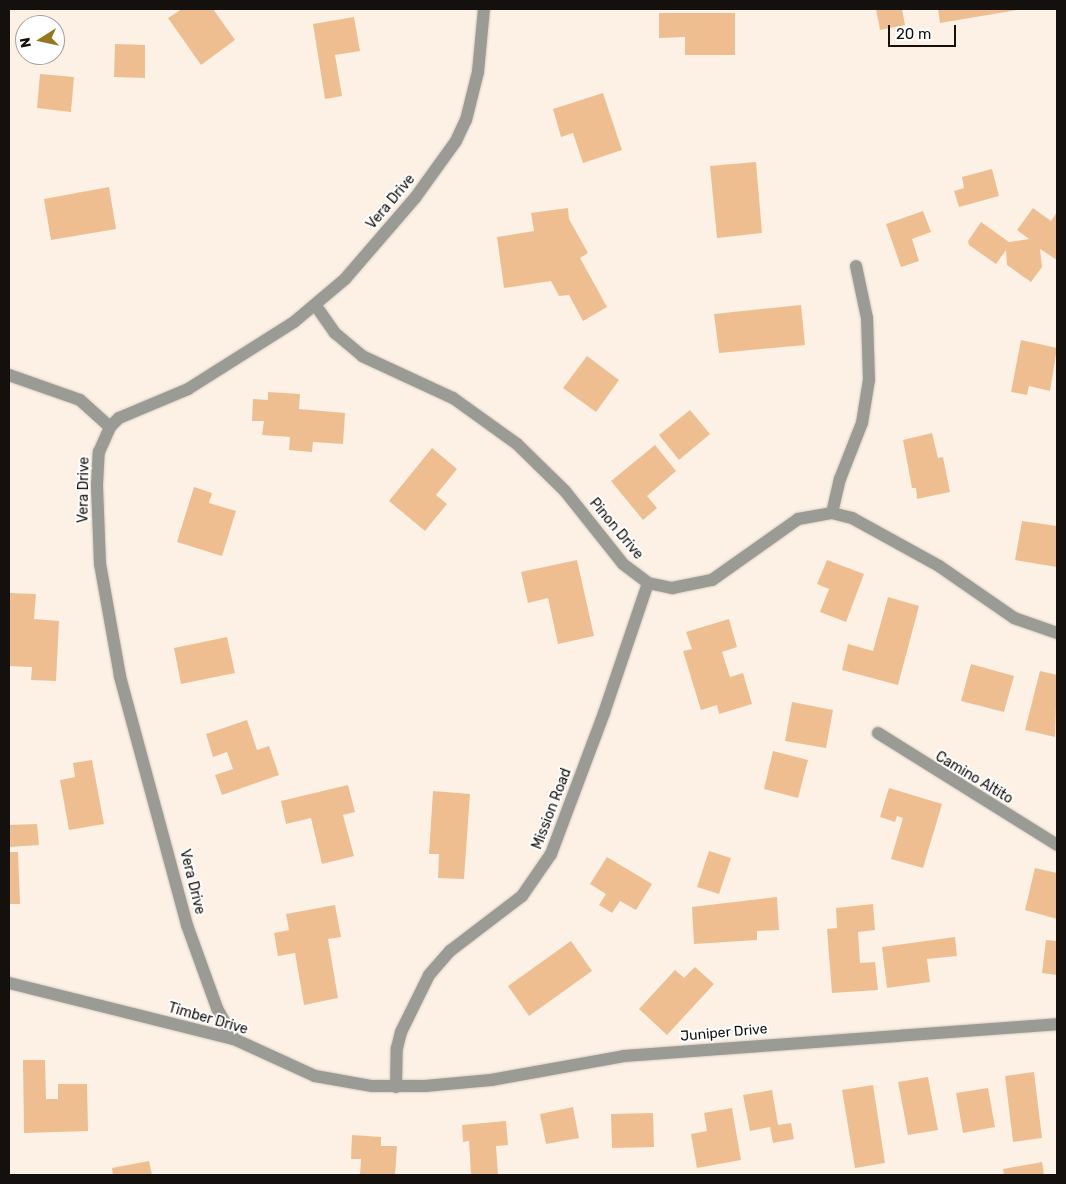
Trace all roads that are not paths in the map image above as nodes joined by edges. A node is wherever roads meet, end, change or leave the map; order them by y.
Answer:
1 (484, 9) edge
2 (856, 266) dead end
3 (316, 306) junction
4 (9, 374) edge
5 (110, 427) junction
6 (832, 513) junction
7 (648, 583) junction
8 (1057, 633) edge
9 (878, 733) dead end
10 (1057, 846) edge
11 (9, 983) edge
12 (1057, 1024) edge
13 (234, 1040) junction
14 (396, 1087) junction

1 - 3 street, Vera Drive
2 - 6 street
3 - 5 street, Vera Drive
3 - 7 street, Pinon Drive
4 - 5 street
5 - 13 street, Vera Drive
6 - 7 street, Pinon Drive
6 - 8 street, Pinon Drive
7 - 14 street, Mission Road
9 - 10 street, Camino Altito
11 - 13 street, Timber Drive
12 - 14 street, Juniper Drive
13 - 14 street, Timber Drive

